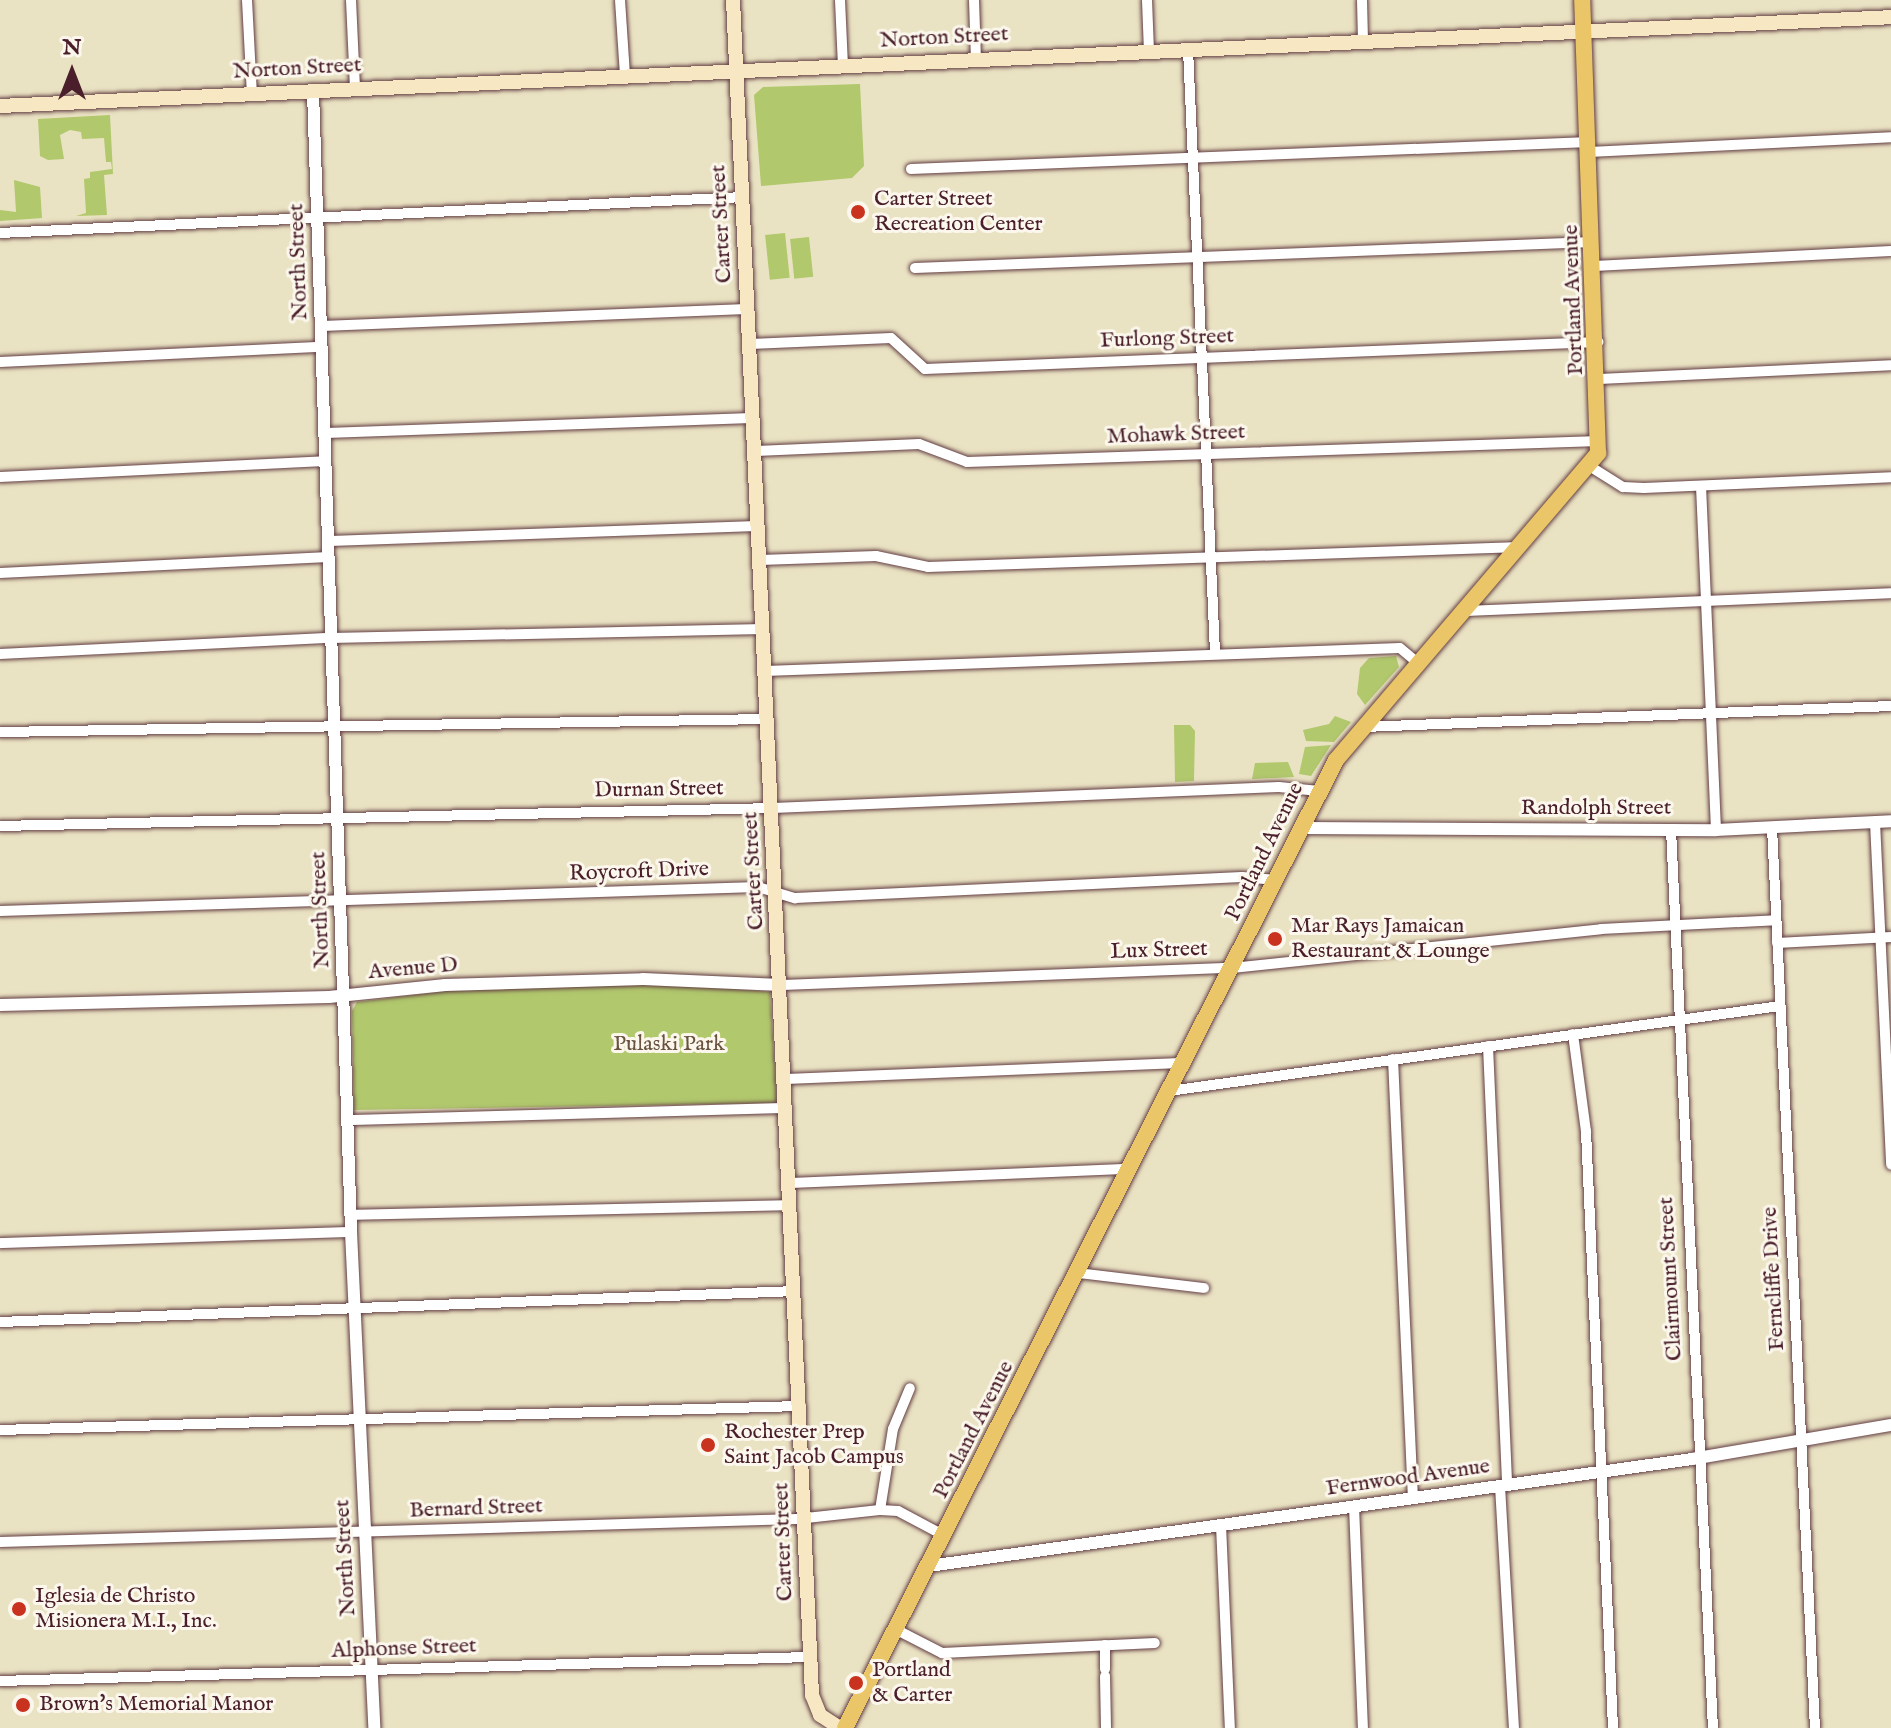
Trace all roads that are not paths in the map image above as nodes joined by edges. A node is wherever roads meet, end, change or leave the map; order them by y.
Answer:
1 (247, 0) edge
2 (351, 0) edge
3 (620, 0) edge
4 (733, 0) edge
5 (840, 0) edge
6 (974, 0) edge
7 (1147, 0) edge
8 (1362, 0) edge
9 (1582, 0) edge
10 (1891, 17) edge
11 (1583, 31) junction
12 (1363, 40) junction
13 (1188, 49) junction
14 (1149, 51) junction
15 (976, 59) junction
16 (843, 65) junction
17 (736, 71) junction
18 (625, 76) junction
19 (355, 88) junction
20 (313, 91) junction
21 (252, 94) junction
22 (0, 106) edge
23 (1891, 137) edge
24 (1589, 147) junction
25 (1193, 158) junction
26 (911, 169) dead end
27 (744, 197) junction
28 (318, 217) junction
29 (0, 233) edge
30 (1593, 242) junction
31 (1891, 251) edge
32 (1197, 257) junction
33 (1594, 266) junction
34 (915, 268) dead end
35 (748, 309) junction
36 (321, 326) junction
37 (1598, 342) junction
38 (750, 344) junction
39 (322, 347) junction
40 (1202, 358) junction
41 (0, 362) edge
42 (1891, 365) edge
43 (1599, 379) junction
44 (754, 418) junction
45 (324, 433) junction
46 (1602, 441) junction
47 (756, 451) junction
48 (1206, 454) junction
49 (325, 461) junction
50 (1591, 467) junction
51 (0, 477) edge
52 (1891, 477) edge
53 (1701, 486) junction
54 (759, 526) junction
55 (328, 541) junction
56 (1522, 547) junction
57 (329, 557) junction
58 (1210, 558) junction
59 (760, 560) junction
60 (0, 573) edge
61 (1891, 593) edge
62 (1706, 601) junction
63 (1465, 611) junction
64 (764, 629) junction
65 (331, 638) junction
66 (0, 654) edge
67 (1215, 654) junction
68 (1418, 663) junction
69 (765, 671) junction
70 (1891, 706) edge
71 (1711, 714) junction
72 (768, 719) junction
73 (335, 726) junction
74 (1364, 727) junction
75 (0, 732) edge
76 (1319, 791) junction
77 (773, 808) junction
78 (337, 817) junction
79 (1891, 821) edge
80 (1875, 822) junction
81 (0, 826) edge
82 (1772, 827) junction
83 (1301, 828) junction
84 (1671, 829) junction
85 (1716, 830) junction
86 (1276, 880) junction
87 (777, 894) junction
88 (341, 902) junction
89 (0, 911) edge
90 (1776, 920) junction
91 (1675, 925) junction
92 (1886, 938) edge
93 (1777, 943) junction
94 (1232, 968) junction
95 (781, 985) junction
96 (345, 995) junction
97 (0, 1005) edge
98 (1780, 1006) junction
99 (1680, 1020) junction
100 (1573, 1034) junction
101 (1488, 1046) junction
102 (1393, 1059) junction
103 (1182, 1063) junction
104 (785, 1079) junction
105 (1169, 1091) junction
106 (787, 1108) junction
107 (349, 1120) junction
108 (1891, 1165) edge
109 (1130, 1169) junction
110 (790, 1183) junction
111 (791, 1205) junction
112 (350, 1215) junction
113 (351, 1232) junction
114 (0, 1243) edge
115 (1078, 1273) junction
116 (1204, 1288) dead end
117 (795, 1291) junction
118 (354, 1307) junction
119 (0, 1322) edge
120 (910, 1388) dead end
121 (801, 1406) junction
122 (359, 1418) junction
123 (1891, 1425) edge
124 (0, 1430) edge
125 (1802, 1439) junction
126 (1700, 1457) junction
127 (1600, 1471) junction
128 (1503, 1485) junction
129 (1413, 1498) junction
130 (1354, 1506) junction
131 (880, 1510) junction
132 (806, 1516) junction
133 (1221, 1525) junction
134 (365, 1532) junction
135 (945, 1536) junction
136 (0, 1542) edge
137 (929, 1566) junction
138 (897, 1630) junction
139 (1155, 1643) dead end
140 (1105, 1645) junction
141 (810, 1657) junction
142 (372, 1671) junction
143 (0, 1681) edge
144 (819, 1723) edge
145 (374, 1728) edge
146 (842, 1728) edge
147 (1106, 1728) edge
148 (1230, 1728) edge
149 (1363, 1728) edge
150 (1514, 1728) edge
151 (1613, 1728) edge
152 (1713, 1728) edge
153 (1815, 1728) edge

1 - 21 street
2 - 19 street
3 - 18 street
4 - 17 main road, Carter Street
5 - 16 street
6 - 15 street
7 - 14 street
8 - 12 street
9 - 11 main road, Portland Avenue
10 - 11 main road, Norton Street
11 - 12 main road, Norton Street
11 - 24 main road, Portland Avenue
12 - 13 main road, Norton Street
13 - 14 main road, Norton Street
13 - 25 street
14 - 15 main road, Norton Street
15 - 16 main road, Norton Street
16 - 17 main road, Norton Street
17 - 18 main road, Norton Street
17 - 27 main road, Carter Street
18 - 19 main road, Norton Street
19 - 20 main road, Norton Street
20 - 21 main road, Norton Street
20 - 28 street, North Street
21 - 22 main road, Norton Street
23 - 24 street
24 - 25 street
24 - 30 main road, Portland Avenue
25 - 26 street
25 - 32 street
27 - 28 street
27 - 35 main road, Carter Street
28 - 29 street
28 - 36 street, North Street
30 - 32 street
30 - 33 main road, Portland Avenue
31 - 33 street
32 - 34 street
32 - 40 street
33 - 37 main road, Portland Avenue
35 - 36 street
35 - 38 main road, Carter Street
36 - 39 street, North Street
37 - 40 street, Furlong Street
37 - 43 main road, Portland Avenue
38 - 40 street, Furlong Street
38 - 44 main road, Carter Street
39 - 41 street
39 - 45 street, North Street
40 - 48 street
42 - 43 street
43 - 46 main road, Portland Avenue
44 - 45 street
44 - 47 main road, Carter Street
45 - 49 street, North Street
46 - 48 street, Mohawk Street
46 - 50 main road, Portland Avenue
47 - 48 street, Mohawk Street
47 - 54 main road, Carter Street
48 - 58 street
49 - 51 street
49 - 55 street, North Street
50 - 53 street
50 - 56 main road, Portland Avenue
52 - 53 street
53 - 62 street
54 - 55 street
54 - 59 main road, Carter Street
55 - 57 street, North Street
56 - 58 street
56 - 63 main road, Portland Avenue
57 - 60 street
57 - 65 street, North Street
58 - 59 street
58 - 67 street
59 - 64 main road, Carter Street
61 - 62 street
62 - 63 street
62 - 71 street
63 - 68 main road, Portland Avenue
64 - 65 street
64 - 69 main road, Carter Street
65 - 66 street
65 - 73 street, North Street
67 - 68 street
67 - 69 street
68 - 74 main road, Portland Avenue
69 - 72 main road, Carter Street
70 - 71 street
71 - 74 street
71 - 85 street
72 - 73 street
72 - 77 main road, Carter Street
73 - 75 street
73 - 78 street, North Street
74 - 76 main road, Portland Avenue
76 - 77 street, Durnan Street
76 - 83 main road, Portland Avenue
77 - 78 street, Durnan Street
77 - 87 main road, Carter Street
78 - 81 street, Durnan Street
78 - 88 street, North Street
79 - 80 street, Randolph Street
80 - 82 street, Randolph Street
80 - 92 street
82 - 85 street, Randolph Street
82 - 90 street, Ferncliffe Drive
83 - 84 street, Randolph Street
83 - 86 main road, Portland Avenue
84 - 85 street, Randolph Street
84 - 91 street, Clairmount Street
86 - 87 street, Roycroft Drive
86 - 94 main road, Portland Avenue
87 - 88 street, Roycroft Drive
87 - 95 main road, Carter Street
88 - 89 street, Roycroft Drive
88 - 96 street, North Street
90 - 91 street, Lux Street
90 - 93 street, Ferncliffe Drive
91 - 94 street, Lux Street
91 - 99 street, Clairmount Street
92 - 93 street
92 - 108 street
93 - 98 street, Ferncliffe Drive
94 - 95 street, Lux Street
94 - 103 main road, Portland Avenue
95 - 96 street, Avenue D
95 - 104 main road, Carter Street
96 - 97 street, Avenue D
96 - 107 street, North Street
98 - 99 street
98 - 125 street, Ferncliffe Drive
99 - 100 street
99 - 126 street, Clairmount Street
100 - 101 street
100 - 127 street
101 - 102 street
101 - 128 street
102 - 105 street
102 - 129 street
103 - 104 street
103 - 105 main road, Portland Avenue
104 - 106 main road, Carter Street
105 - 109 main road, Portland Avenue
106 - 107 street
106 - 110 main road, Carter Street
107 - 112 street, North Street
109 - 110 street
109 - 115 main road, Portland Avenue
110 - 111 main road, Carter Street
111 - 112 street
111 - 117 main road, Carter Street
112 - 113 street, North Street
113 - 114 street
113 - 118 street, North Street
115 - 116 street
115 - 135 main road, Portland Avenue
117 - 118 street
117 - 121 main road, Carter Street
118 - 119 street
118 - 122 street, North Street
120 - 131 street
121 - 122 street
121 - 132 main road, Carter Street
122 - 124 street
122 - 134 street, North Street
123 - 125 street, Fernwood Avenue
125 - 126 street, Fernwood Avenue
125 - 153 street, Ferncliffe Drive
126 - 127 street, Fernwood Avenue
126 - 152 street, Clairmount Street
127 - 128 street, Fernwood Avenue
127 - 151 street
128 - 129 street, Fernwood Avenue
128 - 150 street
129 - 130 street, Fernwood Avenue
130 - 133 street, Fernwood Avenue
130 - 149 street
131 - 132 street, Bernard Street
131 - 135 street, Bernard Street
132 - 134 street, Bernard Street
132 - 141 main road, Carter Street
133 - 137 street, Fernwood Avenue
133 - 148 street
134 - 136 street, Bernard Street
134 - 142 street, North Street
135 - 137 main road, Portland Avenue
137 - 138 main road, Portland Avenue
138 - 140 street
138 - 146 main road, Portland Avenue
139 - 140 street
140 - 147 street
141 - 142 street, Alphonse Street
141 - 144 main road, Carter Street
142 - 143 street, Alphonse Street
142 - 145 street, North Street
144 - 146 main road, Carter Street

